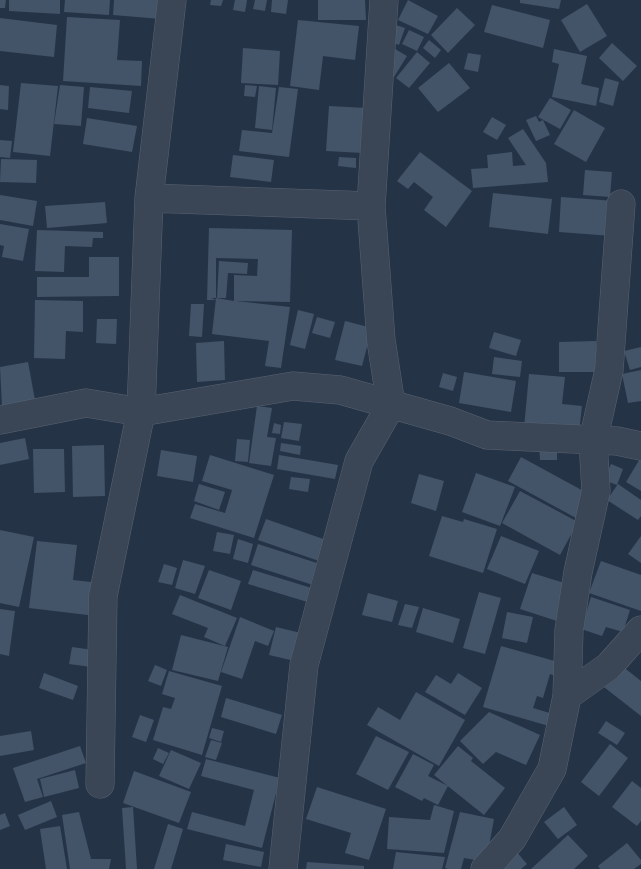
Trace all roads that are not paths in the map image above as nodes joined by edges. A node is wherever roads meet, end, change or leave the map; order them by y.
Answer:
1 (172, 0) edge
2 (384, 0) edge
3 (149, 198) junction
4 (621, 204) dead end
5 (371, 206) junction
6 (391, 405) junction
7 (141, 412) junction
8 (0, 420) edge
9 (593, 441) junction
10 (641, 446) edge
11 (641, 630) edge
12 (567, 696) junction
13 (100, 784) dead end
14 (283, 869) edge
15 (485, 869) edge

1 - 3 street
2 - 5 street
3 - 5 street
3 - 7 street
4 - 9 street
5 - 6 street
6 - 7 street
6 - 9 street
6 - 14 street
7 - 8 street
7 - 13 street
9 - 10 street
9 - 12 street
11 - 12 street
12 - 15 street

